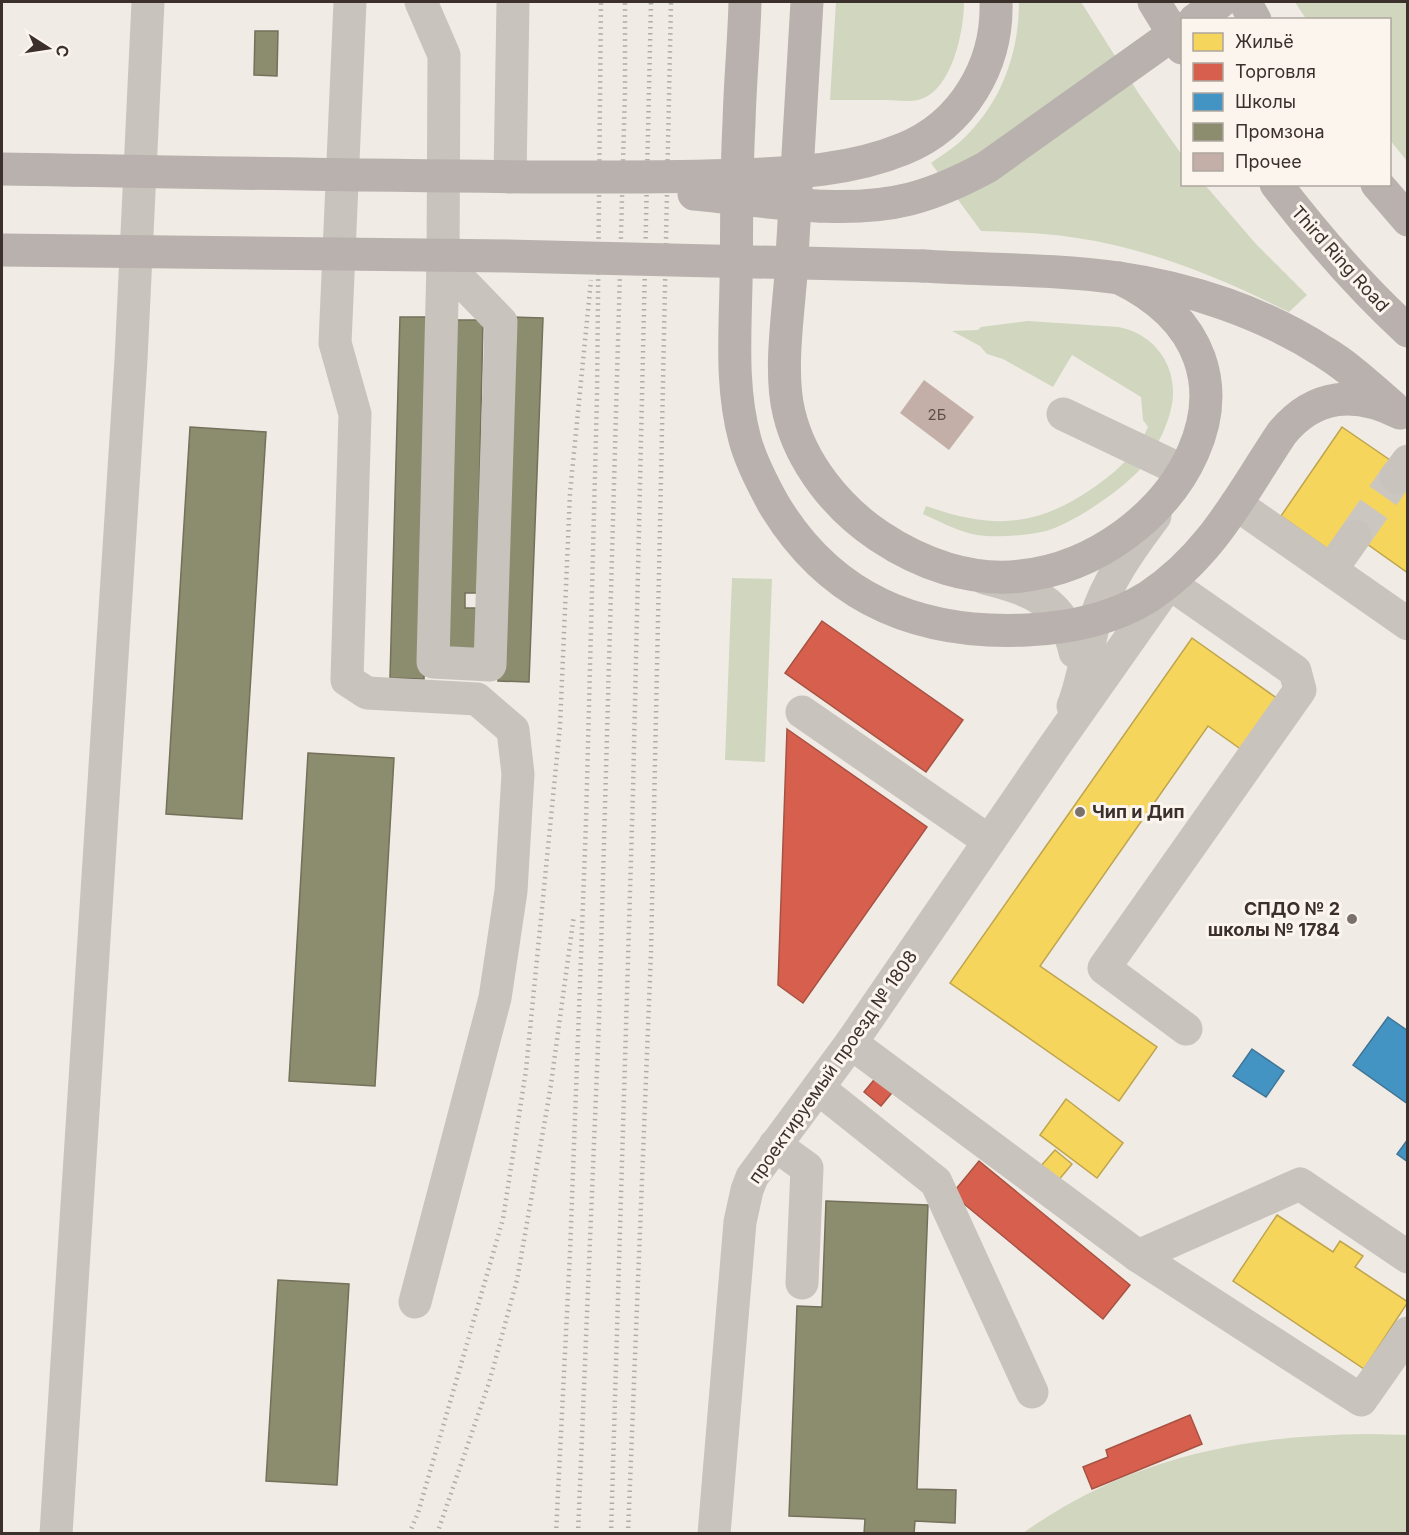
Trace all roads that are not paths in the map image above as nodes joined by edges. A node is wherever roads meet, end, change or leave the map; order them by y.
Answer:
1 (148, 2) edge
2 (350, 2) edge
3 (421, 2) edge
4 (513, 2) edge
5 (745, 2) edge
6 (807, 2) edge
7 (996, 2) edge
8 (1220, 2) edge
9 (1245, 2) edge
10 (1162, 10) edge
11 (1198, 18) edge
12 (1254, 18) edge
13 (1181, 46) edge
14 (2, 169) edge
15 (510, 177) junction
16 (1278, 186) edge
17 (1379, 186) edge
18 (1407, 220) edge
19 (2, 249) edge
20 (443, 262) junction
21 (1119, 278) junction
22 (1407, 332) edge
23 (1063, 414) dead end
24 (1404, 416) edge
25 (1180, 477) junction
26 (1236, 504) junction
27 (1355, 536) tunnel mouth
28 (1331, 570) junction
29 (977, 575) junction
30 (1169, 583) junction
31 (1081, 622) junction
32 (1407, 624) edge
33 (1020, 630) junction
34 (802, 712) dead end
35 (1053, 748) junction
36 (989, 841) junction
37 (1186, 1029) dead end
38 (851, 1043) junction
39 (818, 1088) junction
40 (775, 1145) junction
41 (1138, 1256) junction
42 (1407, 1257) edge
43 (801, 1283) dead end
44 (414, 1302) dead end
45 (1407, 1333) edge
46 (1032, 1392) dead end
47 (56, 1533) edge
48 (714, 1533) edge

1 - 47 street
2 - 44 street
3 - 20 street
4 - 15 street
5 - 33 main road
6 - 29 main road
7 - 15 main road, bridge
8 - 11 main road
9 - 12 main road
10 - 13 main road
10 - 15 main road, bridge
14 - 15 main road, bridge
16 - 22 main road, Third Ring Road
17 - 18 main road
19 - 21 main road, bridge
20 - 20 street
21 - 24 main road
21 - 25 main road
23 - 25 street
24 - 26 main road
25 - 29 main road
25 - 31 street
26 - 28 street
26 - 30 main road
27 - 28 street
28 - 32 street
29 - 31 street
30 - 31 main road
30 - 35 street
30 - 37 street
31 - 33 main road
31 - 35 street
33 - 35 street
34 - 36 street
35 - 36 street, проектируемый проезд № 1808
36 - 38 street, проектируемый проезд № 1808
38 - 39 street, проектируемый проезд № 1808
38 - 41 street
39 - 40 street, проектируемый проезд № 1808
39 - 46 street
40 - 43 street
40 - 48 street, проектируемый проезд № 1808
41 - 42 street
41 - 45 street

